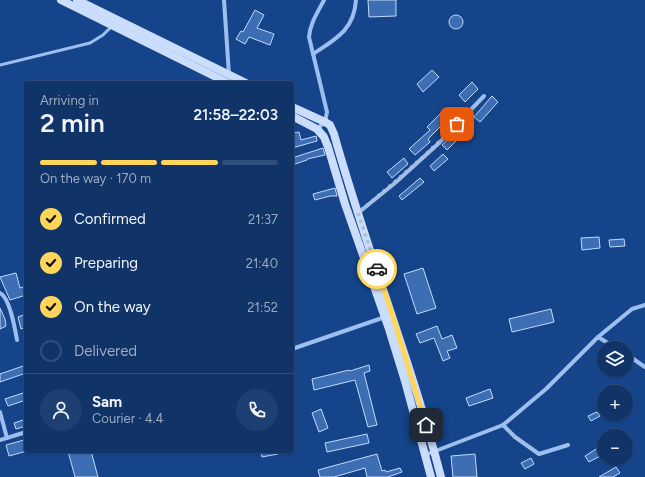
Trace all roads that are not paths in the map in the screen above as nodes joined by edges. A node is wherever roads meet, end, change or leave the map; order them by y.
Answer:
1 (61, 0) edge
2 (77, 0) edge
3 (224, 0) edge
4 (324, 0) edge
5 (356, 0) edge
6 (114, 22) junction
7 (313, 54) junction
8 (0, 65) edge
9 (230, 74) junction
10 (224, 81) edge
11 (226, 81) edge
12 (242, 81) edge
13 (484, 96) dead end
14 (294, 108) edge
15 (294, 117) edge
16 (325, 122) junction
17 (316, 129) junction
18 (358, 213) junction
19 (0, 293) edge
20 (645, 305) edge
21 (385, 317) junction
22 (598, 337) junction
23 (17, 340) dead end
24 (605, 341) edge
25 (294, 349) edge
26 (633, 359) edge
27 (645, 367) edge
28 (0, 412) edge
29 (503, 424) junction
30 (24, 433) edge
31 (7, 438) junction
32 (0, 440) edge
33 (568, 445) dead end
34 (434, 452) junction
35 (425, 455) junction
36 (431, 477) edge
37 (441, 477) edge

1 - 6 main road
2 - 6 main road
3 - 9 street
4 - 7 street
5 - 7 street
6 - 8 lane
6 - 9 main road
6 - 10 main road
7 - 16 street
9 - 11 street
9 - 12 main road
13 - 18 street
14 - 16 main road
15 - 17 main road
16 - 17 street
16 - 18 main road
17 - 21 main road
18 - 34 main road
19 - 23 street
20 - 22 street
21 - 25 street
21 - 35 main road
22 - 24 street
22 - 29 street
26 - 27 street
28 - 31 street
29 - 33 street
29 - 34 street
30 - 31 street
31 - 32 street
34 - 35 street
34 - 37 main road
35 - 36 main road

